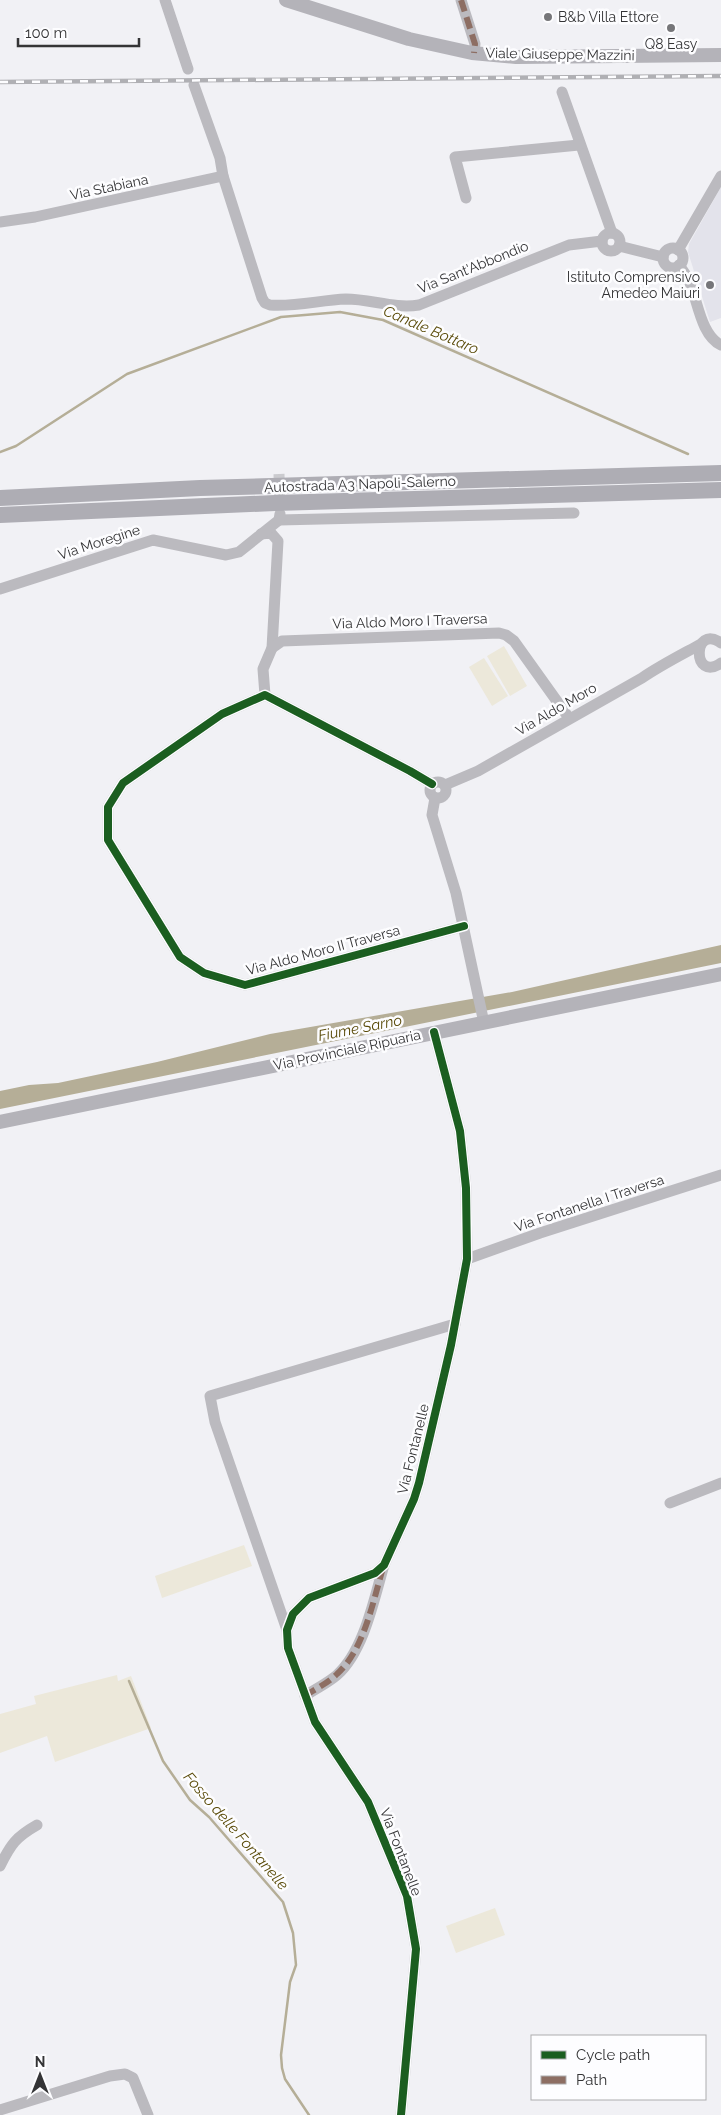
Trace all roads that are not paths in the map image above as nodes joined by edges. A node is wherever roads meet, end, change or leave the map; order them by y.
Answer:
1 (165, 0) edge
2 (286, 0) edge
3 (461, 0) edge
4 (474, 53) junction
5 (721, 55) edge
6 (188, 69) dead end
7 (194, 85) dead end
8 (562, 92) dead end
9 (579, 145) junction
10 (223, 176) junction
11 (721, 176) edge
12 (466, 198) dead end
13 (0, 222) edge
14 (612, 233) junction
15 (602, 241) junction
16 (619, 246) junction
17 (678, 250) junction
18 (663, 257) junction
19 (679, 265) junction
20 (721, 345) edge
21 (721, 473) edge
22 (721, 490) edge
23 (0, 498) edge
24 (574, 513) dead end
25 (0, 515) edge
26 (261, 534) junction
27 (0, 589) edge
28 (721, 643) edge
29 (701, 644) junction
30 (272, 648) junction
31 (681, 656) junction
32 (721, 662) edge
33 (703, 663) junction
34 (265, 695) junction
35 (569, 718) junction
36 (432, 784) junction
37 (445, 785) junction
38 (435, 798) junction
39 (464, 926) junction
40 (721, 974) edge
41 (694, 981) junction
42 (721, 981) edge
43 (484, 1020) junction
44 (434, 1032) junction
45 (0, 1122) edge
46 (721, 1175) edge
47 (467, 1259) junction
48 (455, 1324) junction
49 (721, 1483) edge
50 (670, 1503) dead end
51 (384, 1565) junction
52 (287, 1630) junction
53 (305, 1696) junction
54 (38, 1825) dead end
55 (0, 1866) edge
56 (0, 2110) edge
57 (148, 2115) edge
58 (401, 2115) edge

1 - 6 street
2 - 4 main road, Viale Giuseppe Mazzini
3 - 4 street
4 - 5 main road, Viale Giuseppe Mazzini
7 - 10 street
8 - 9 street
9 - 12 street
9 - 14 street
10 - 13 street, Via Stabiana
10 - 15 street, Via Sant'Abbondio
11 - 17 street
14 - 15 street
14 - 16 street
15 - 16 street, Via Sant'Abbondio
16 - 18 street, Via Sant'Abbondio
17 - 18 street
17 - 19 street
18 - 19 street, Via Sant'Abbondio
19 - 20 street
21 - 23 highway, Autostrada A3 Napoli-Salerno
22 - 25 highway, Autostrada A3 Napoli-Salerno
24 - 26 street, Via Moregine
26 - 27 street, Via Moregine
26 - 30 street
28 - 29 street
29 - 31 street, Via Aldo Moro
29 - 33 street
30 - 34 street
30 - 35 street, Via Aldo Moro I Traversa
31 - 33 street
31 - 35 street, Via Aldo Moro
32 - 33 street
34 - 36 street
34 - 39 street, Via Aldo Moro II Traversa
35 - 37 street, Via Aldo Moro
36 - 37 street
36 - 38 street
37 - 38 street
38 - 39 street
39 - 43 street
40 - 41 main road, Via Provinciale Ripuaria
41 - 42 main road, Via Provinciale Ripuaria
41 - 43 main road, Via Provinciale Ripuaria
43 - 44 main road, Via Provinciale Ripuaria
44 - 45 main road, Via Provinciale Ripuaria
44 - 47 street, Via Fontanelle
46 - 47 street, Via Fontanella I Traversa
47 - 48 street, Via Fontanelle
48 - 51 street, Via Fontanelle
48 - 52 street, Via Fontanelle
49 - 50 street
51 - 52 street
51 - 53 street, Via Fontanelle
52 - 53 street, Via Fontanelle
53 - 58 street, Via Fontanelle
54 - 55 street
56 - 57 street

